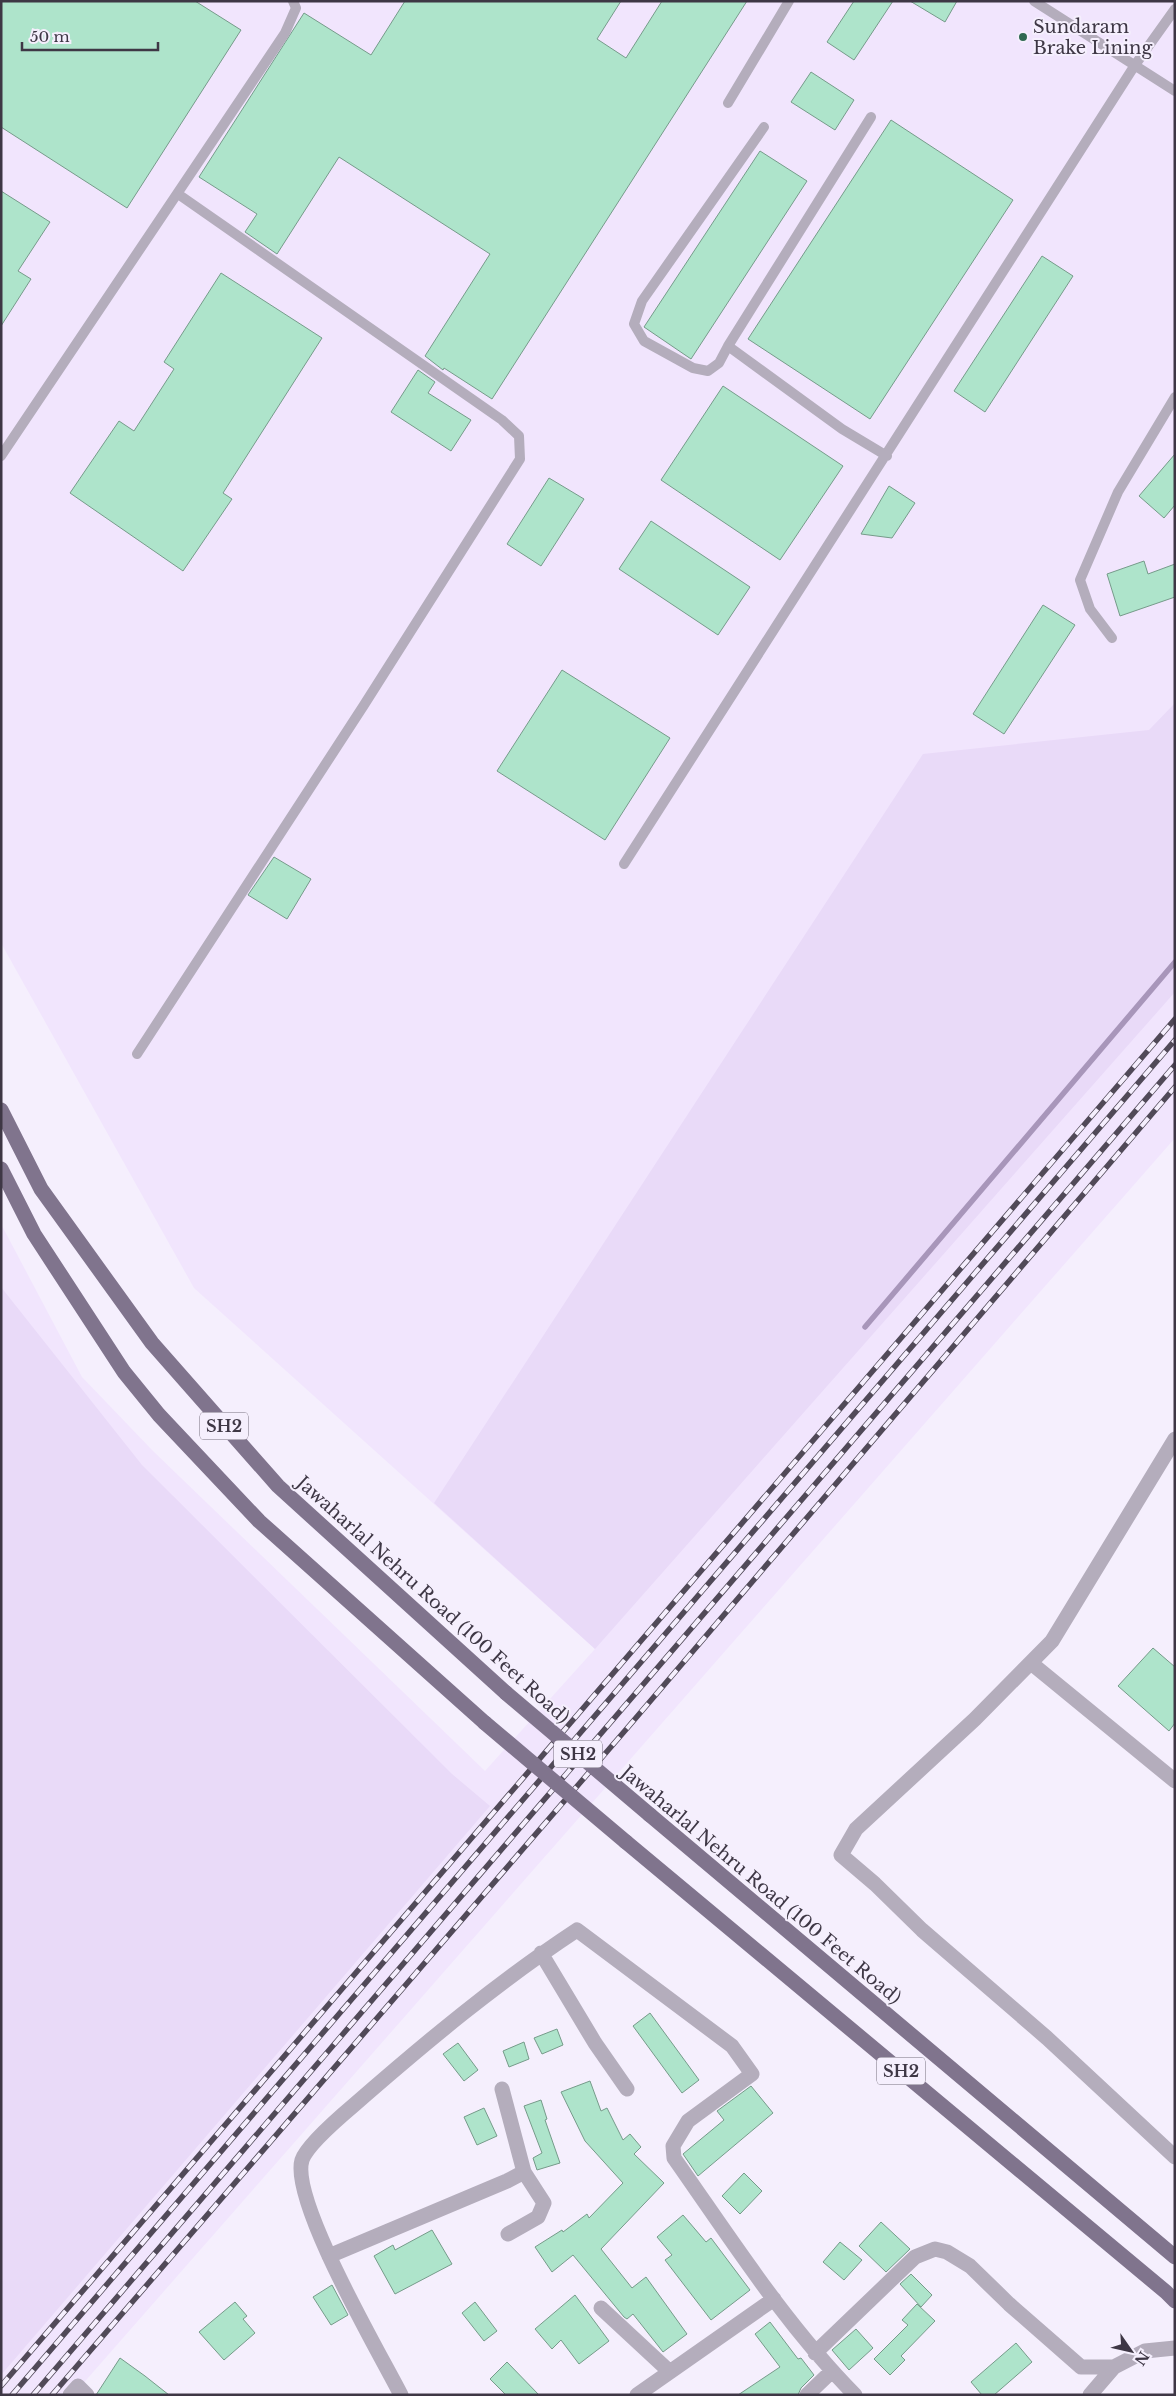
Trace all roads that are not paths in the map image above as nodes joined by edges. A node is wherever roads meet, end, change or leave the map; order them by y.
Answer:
1 (293, 1) edge
2 (789, 1) edge
3 (1034, 1) edge
4 (1175, 9) edge
5 (1135, 65) junction
6 (1175, 91) edge
7 (728, 103) dead end
8 (871, 117) dead end
9 (764, 127) dead end
10 (178, 194) junction
11 (728, 346) junction
12 (1175, 397) edge
13 (1, 456) edge
14 (886, 456) junction
15 (1112, 638) dead end
16 (624, 864) dead end
17 (137, 1054) dead end
18 (1, 1110) edge
19 (1, 1169) edge
20 (1175, 1439) edge
21 (1031, 1663) junction
22 (1175, 1780) edge
23 (541, 1953) junction
24 (502, 2089) dead end
25 (627, 2089) dead end
26 (1175, 2157) edge
27 (524, 2172) junction
28 (508, 2234) dead end
29 (328, 2256) junction
30 (1175, 2257) edge
31 (774, 2299) junction
32 (1175, 2301) edge
33 (601, 2308) dead end
34 (1175, 2348) edge
35 (815, 2352) junction
36 (1114, 2367) junction
37 (832, 2371) junction
38 (670, 2372) junction
39 (400, 2395) edge
40 (637, 2395) edge
41 (807, 2395) edge
42 (855, 2395) edge
43 (1090, 2395) edge

1 - 10 lane
2 - 7 lane
3 - 5 lane
4 - 5 lane
5 - 6 lane
5 - 14 lane
8 - 11 lane
9 - 11 lane
10 - 13 lane
10 - 17 lane
11 - 14 lane
12 - 15 lane
14 - 16 lane
18 - 30 main road, Jawaharlal Nehru Road (100 Feet Road) / SH2, bridge
19 - 32 main road, SH2, bridge
20 - 21 street
21 - 22 street
21 - 26 street
23 - 25 street
23 - 29 street
23 - 31 street
24 - 27 street
27 - 28 street
27 - 29 street
29 - 39 street
31 - 35 street
31 - 38 street
33 - 38 street
34 - 36 street
35 - 36 street
35 - 37 street
36 - 43 street
37 - 41 street
37 - 42 street
38 - 40 street

